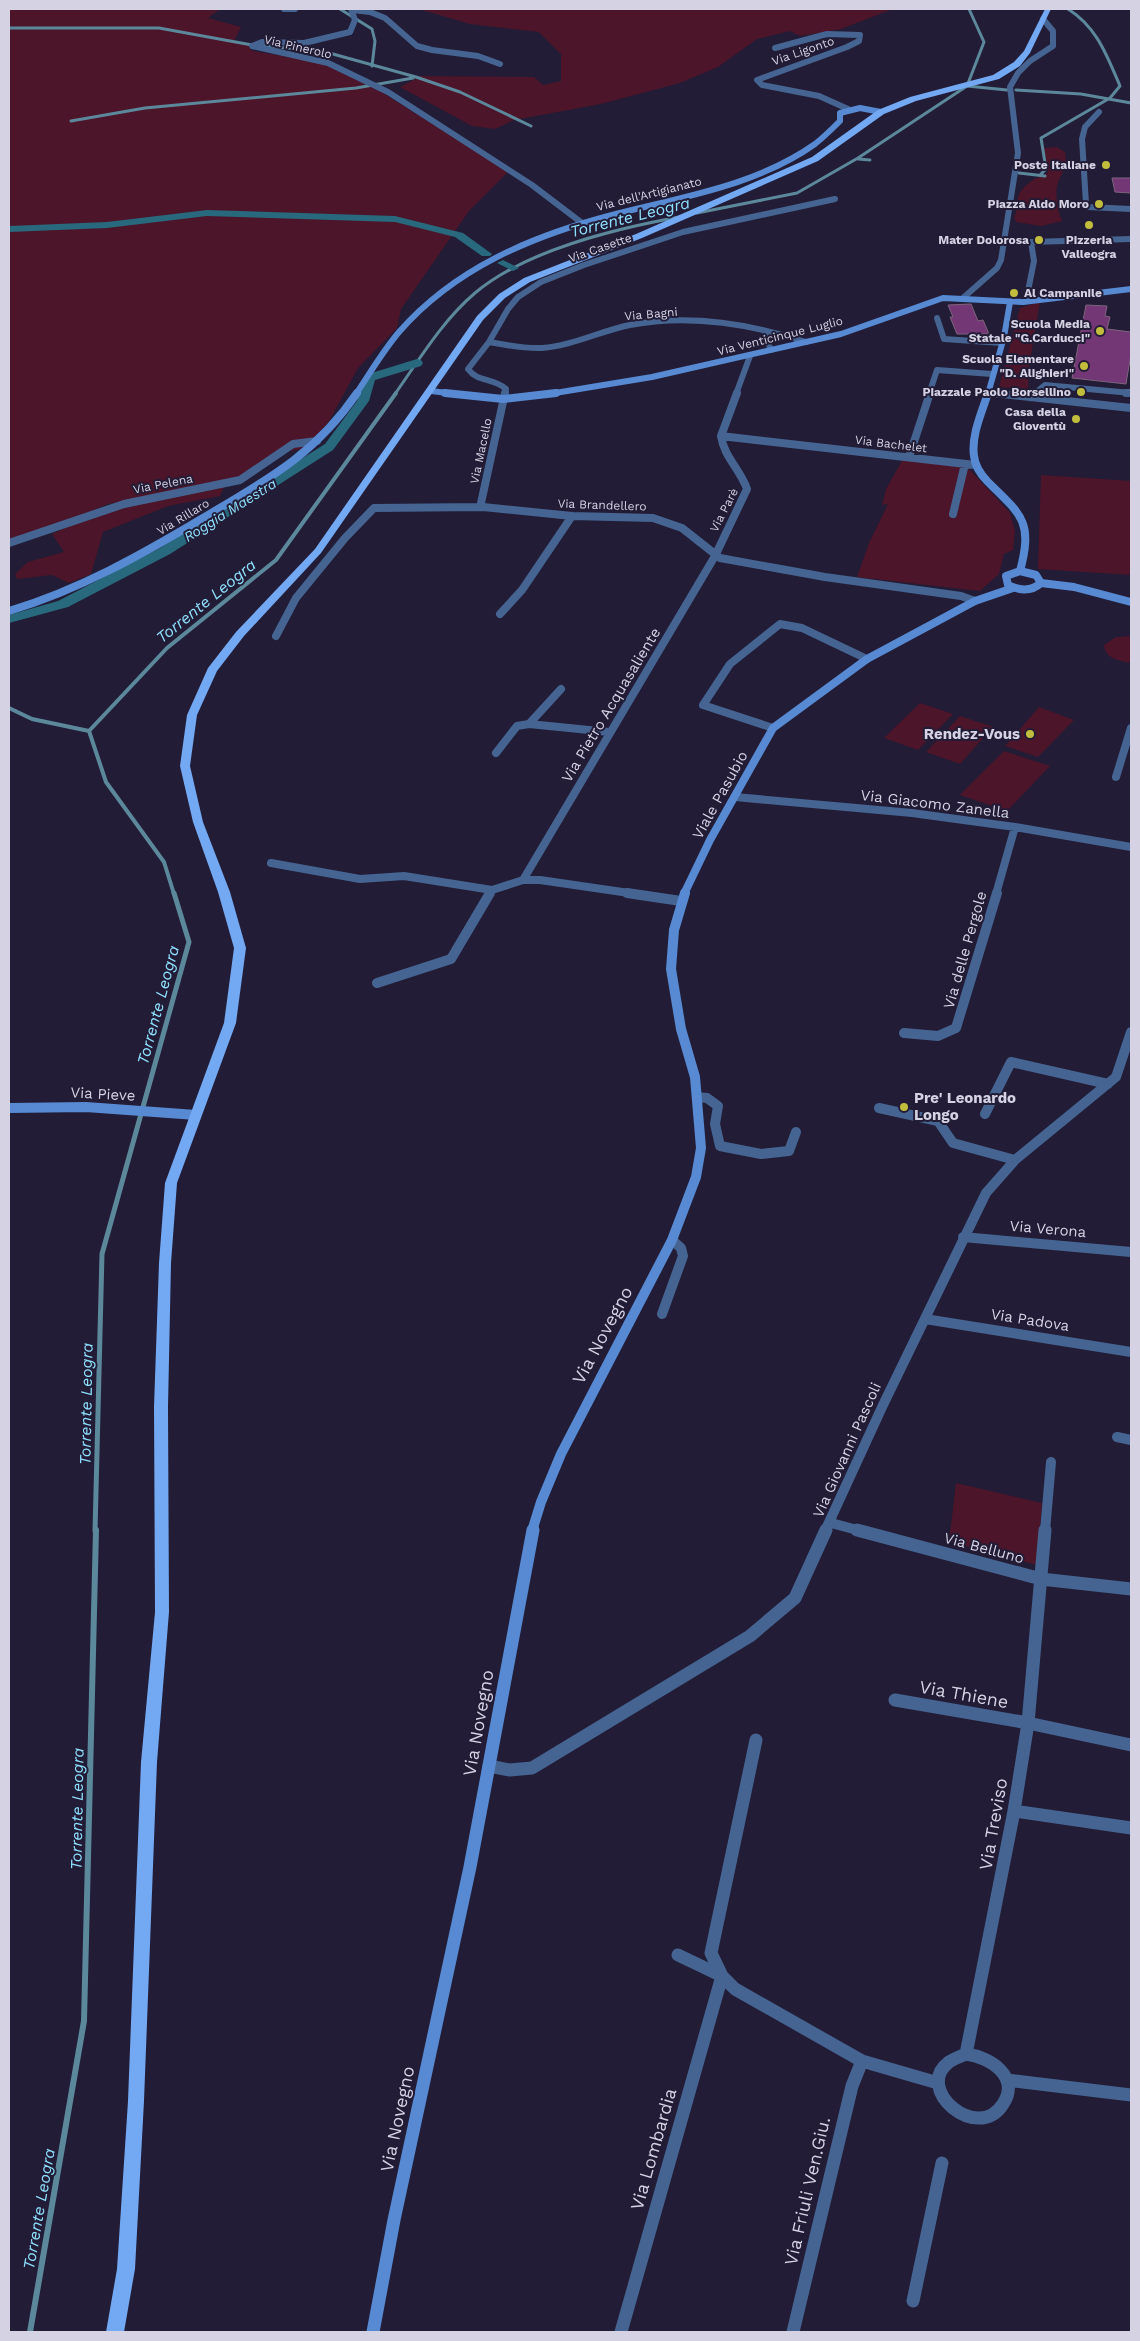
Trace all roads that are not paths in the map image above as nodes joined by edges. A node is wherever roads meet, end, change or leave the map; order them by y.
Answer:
1 (284, 9) edge
2 (295, 9) edge
3 (1048, 9) edge
4 (353, 14) edge
5 (1043, 19) junction
6 (775, 48) dead end
7 (500, 64) dead end
8 (848, 109) junction
9 (881, 112) junction
10 (1099, 112) dead end
11 (835, 199) dead end
12 (1131, 209) edge
13 (582, 223) junction
14 (1131, 239) edge
15 (1131, 289) edge
16 (963, 298) junction
17 (1034, 300) junction
18 (1010, 302) junction
19 (937, 318) dead end
20 (767, 331) junction
21 (489, 342) junction
22 (806, 342) junction
23 (1002, 343) junction
24 (771, 350) junction
25 (750, 356) junction
26 (992, 374) junction
27 (431, 391) junction
28 (988, 392) junction
29 (1131, 393) edge
30 (1030, 397) junction
31 (503, 399) junction
32 (348, 408) joint
33 (1131, 408) edge
34 (721, 436) junction
35 (317, 441) junction
36 (909, 457) junction
37 (965, 464) junction
38 (975, 465) junction
39 (483, 507) junction
40 (953, 514) dead end
41 (572, 516) junction
42 (9, 543) edge
43 (720, 543) joint
44 (715, 556) junction
45 (1020, 572) junction
46 (1041, 583) junction
47 (1013, 588) junction
48 (975, 601) junction
49 (1131, 602) edge
50 (9, 611) edge
51 (500, 614) dead end
52 (276, 636) dead end
53 (867, 659) junction
54 (561, 689) dead end
55 (528, 724) junction
56 (773, 728) junction
57 (1131, 728) edge
58 (609, 732) junction
59 (496, 753) dead end
60 (1116, 777) dead end
61 (735, 797) junction
62 (1015, 827) junction
63 (1131, 847) edge
64 (271, 863) dead end
65 (523, 880) junction
66 (492, 890) junction
67 (681, 902) junction
68 (377, 984) dead end
69 (1131, 1032) edge
70 (904, 1033) dead end
71 (1108, 1084) junction
72 (698, 1097) junction
73 (9, 1108) edge
74 (879, 1108) dead end
75 (985, 1114) dead end
76 (196, 1115) junction
77 (796, 1132) dead end
78 (701, 1148) joint
79 (1015, 1160) junction
80 (963, 1237) junction
81 (672, 1240) junction
82 (1131, 1252) edge
83 (662, 1314) dead end
84 (925, 1319) junction
85 (1131, 1352) edge
86 (1117, 1437) dead end
87 (1131, 1440) edge
88 (1051, 1462) dead end
89 (830, 1523) junction
90 (1041, 1578) junction
91 (1131, 1589) edge
92 (895, 1700) dead end
93 (1028, 1723) junction
94 (756, 1740) dead end
95 (1131, 1745) edge
96 (489, 1766) junction
97 (1014, 1811) junction
98 (1131, 1828) edge
99 (678, 1955) dead end
100 (722, 1976) junction
101 (966, 2054) junction
102 (862, 2061) junction
103 (1007, 2080) junction
104 (938, 2083) junction
105 (1131, 2095) edge
106 (942, 2163) dead end
107 (913, 2301) dead end
108 (114, 2332) edge
109 (373, 2332) edge
110 (621, 2332) edge
111 (793, 2332) edge

1 - 2 street
3 - 5 main road
4 - 7 street, Via Pinerolo
4 - 13 street, Via Pinerolo
5 - 9 main road
5 - 16 street
6 - 8 street, Via Ligonto
8 - 9 street
8 - 13 street, Via dell'Artigianato
9 - 27 main road
10 - 12 street
11 - 21 street, Via Casette
13 - 32 street, Via dell'Artigianato
14 - 17 street
15 - 17 street, Via Venticinque Luglio
16 - 18 street, Via Venticinque Luglio
16 - 22 street, Via Venticinque Luglio
17 - 18 street, Via Venticinque Luglio
18 - 23 street
19 - 23 street
20 - 21 street, Via Bagni
20 - 22 street, Via Bagni
20 - 24 street
21 - 31 street, Via Casette
22 - 24 street, Via Venticinque Luglio
23 - 26 street
24 - 25 street, Via Venticinque Luglio
25 - 31 street, Via Venticinque Luglio
25 - 34 street
26 - 28 street
26 - 36 street, Via Bachelet
27 - 31 street, Via Venticinque Luglio
27 - 76 main road
28 - 30 street
28 - 38 street
29 - 30 street
30 - 33 street
31 - 39 street, Via Macello
32 - 35 street, Via Rillaro
34 - 36 street, Via Bachelet
34 - 43 street, Via Parè
35 - 42 street, Via Pelena
35 - 50 street, Via Rillaro
36 - 37 street, Via Bachelet
37 - 38 street, Via Bachelet
37 - 40 street
38 - 45 street
39 - 41 street, Via Brandellero
39 - 52 street, Via Brandellero
41 - 44 street, Via Brandellero
41 - 51 street
43 - 44 street, Via Pietro Acquasaliente
44 - 48 street, Via Brandellero
44 - 58 street, Via Pietro Acquasaliente
45 - 46 street
45 - 47 street
46 - 47 street, Viale Pasubio
46 - 49 street
47 - 48 street, Viale Pasubio
48 - 53 street, Viale Pasubio
53 - 56 street, Viale Pasubio
53 - 56 street
54 - 55 street
55 - 58 street
55 - 59 street
56 - 61 street, Viale Pasubio
57 - 60 street
58 - 65 street, Via Pietro Acquasaliente
61 - 62 street, Via Giacomo Zanella
61 - 67 street, Viale Pasubio
62 - 63 street, Via Giacomo Zanella
62 - 70 street, Via delle Pergole
64 - 66 street
65 - 66 street
65 - 67 street
66 - 68 street
67 - 72 street, Viale Pasubio
69 - 71 street, Via Giovanni Pascoli
71 - 75 street
71 - 79 street, Via Giovanni Pascoli
72 - 77 street
72 - 78 street, Viale Pasubio
73 - 76 street, Via Pieve
74 - 79 street
76 - 108 main road
78 - 81 street, Via Novegno
79 - 80 street, Via Giovanni Pascoli
80 - 82 street, Via Verona
80 - 84 street, Via Giovanni Pascoli
81 - 83 street
81 - 96 street, Via Novegno
84 - 85 street, Via Padova
84 - 89 street, Via Giovanni Pascoli
86 - 87 street
88 - 90 street, Via Treviso
89 - 90 street, Via Belluno
89 - 96 street, Via Giovanni Pascoli
90 - 91 street, Via Belluno
90 - 93 street, Via Treviso
92 - 93 street, Via Thiene
93 - 95 street, Via Thiene
93 - 97 street, Via Treviso
94 - 100 street
96 - 109 street, Via Novegno
97 - 98 street
97 - 101 street, Via Treviso
99 - 100 street
100 - 102 street
100 - 110 street, Via Lombardia
101 - 103 street
101 - 104 street
102 - 104 street
102 - 111 street, Via Friuli Ven.Giu.
103 - 104 street
103 - 105 street
106 - 107 street

